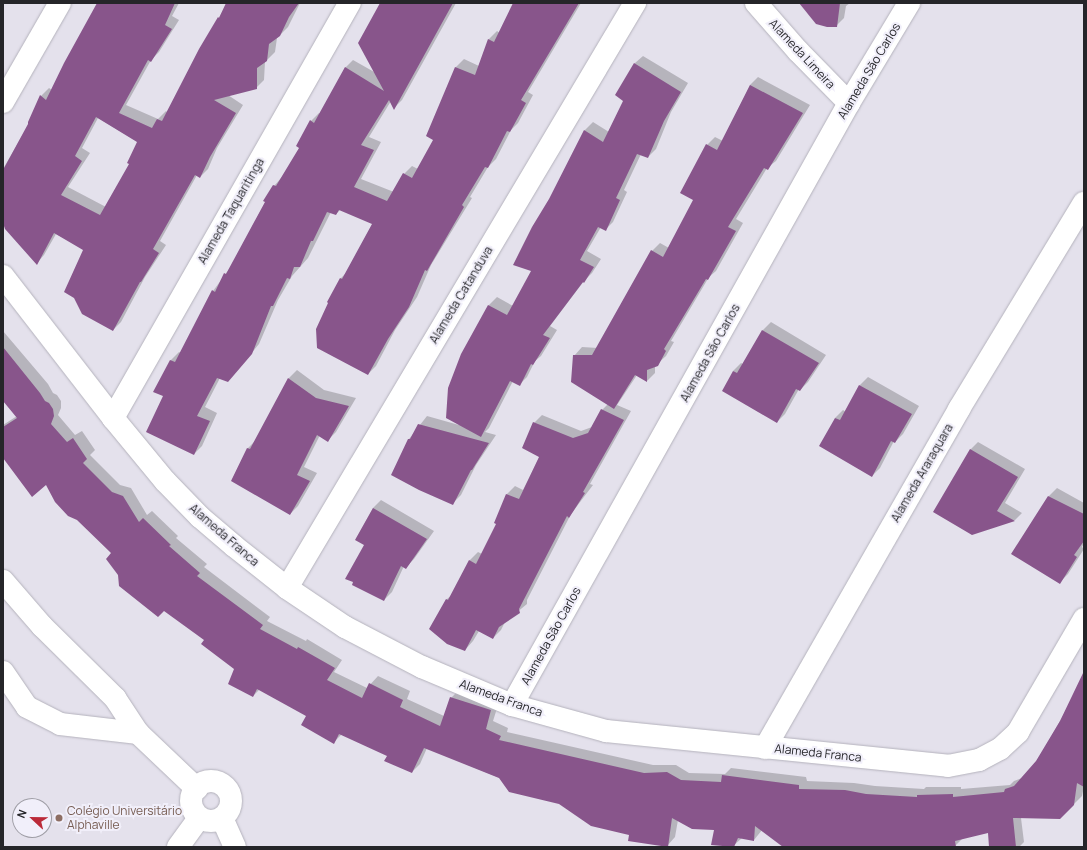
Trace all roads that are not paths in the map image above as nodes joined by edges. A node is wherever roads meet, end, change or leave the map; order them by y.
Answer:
1 (60, 3) edge
2 (350, 3) edge
3 (635, 3) edge
4 (756, 3) edge
5 (909, 3) edge
6 (3, 102) edge
7 (849, 103) junction
8 (1084, 203) edge
9 (3, 276) edge
10 (113, 418) junction
11 (3, 581) edge
12 (287, 588) junction
13 (1084, 619) edge
14 (3, 672) edge
15 (512, 704) junction
16 (138, 733) junction
17 (764, 748) junction
18 (196, 789) junction
19 (199, 818) junction
20 (222, 818) junction
21 (178, 847) edge
22 (235, 847) edge

1 - 6 street
2 - 10 street, Alameda Taquaritinga
3 - 12 street, Alameda Catanduva
4 - 7 street, Alameda Limeira
5 - 7 street, Alameda São Carlos
7 - 15 street, Alameda São Carlos
8 - 17 street, Alameda Araraquara
9 - 10 street, Alameda Franca
10 - 12 street, Alameda Franca
11 - 16 street
12 - 15 street, Alameda Franca
13 - 17 street, Alameda Franca
14 - 16 street
15 - 17 street, Alameda Franca
16 - 18 street
18 - 19 street
18 - 20 street
19 - 20 street
19 - 21 street
20 - 22 street

